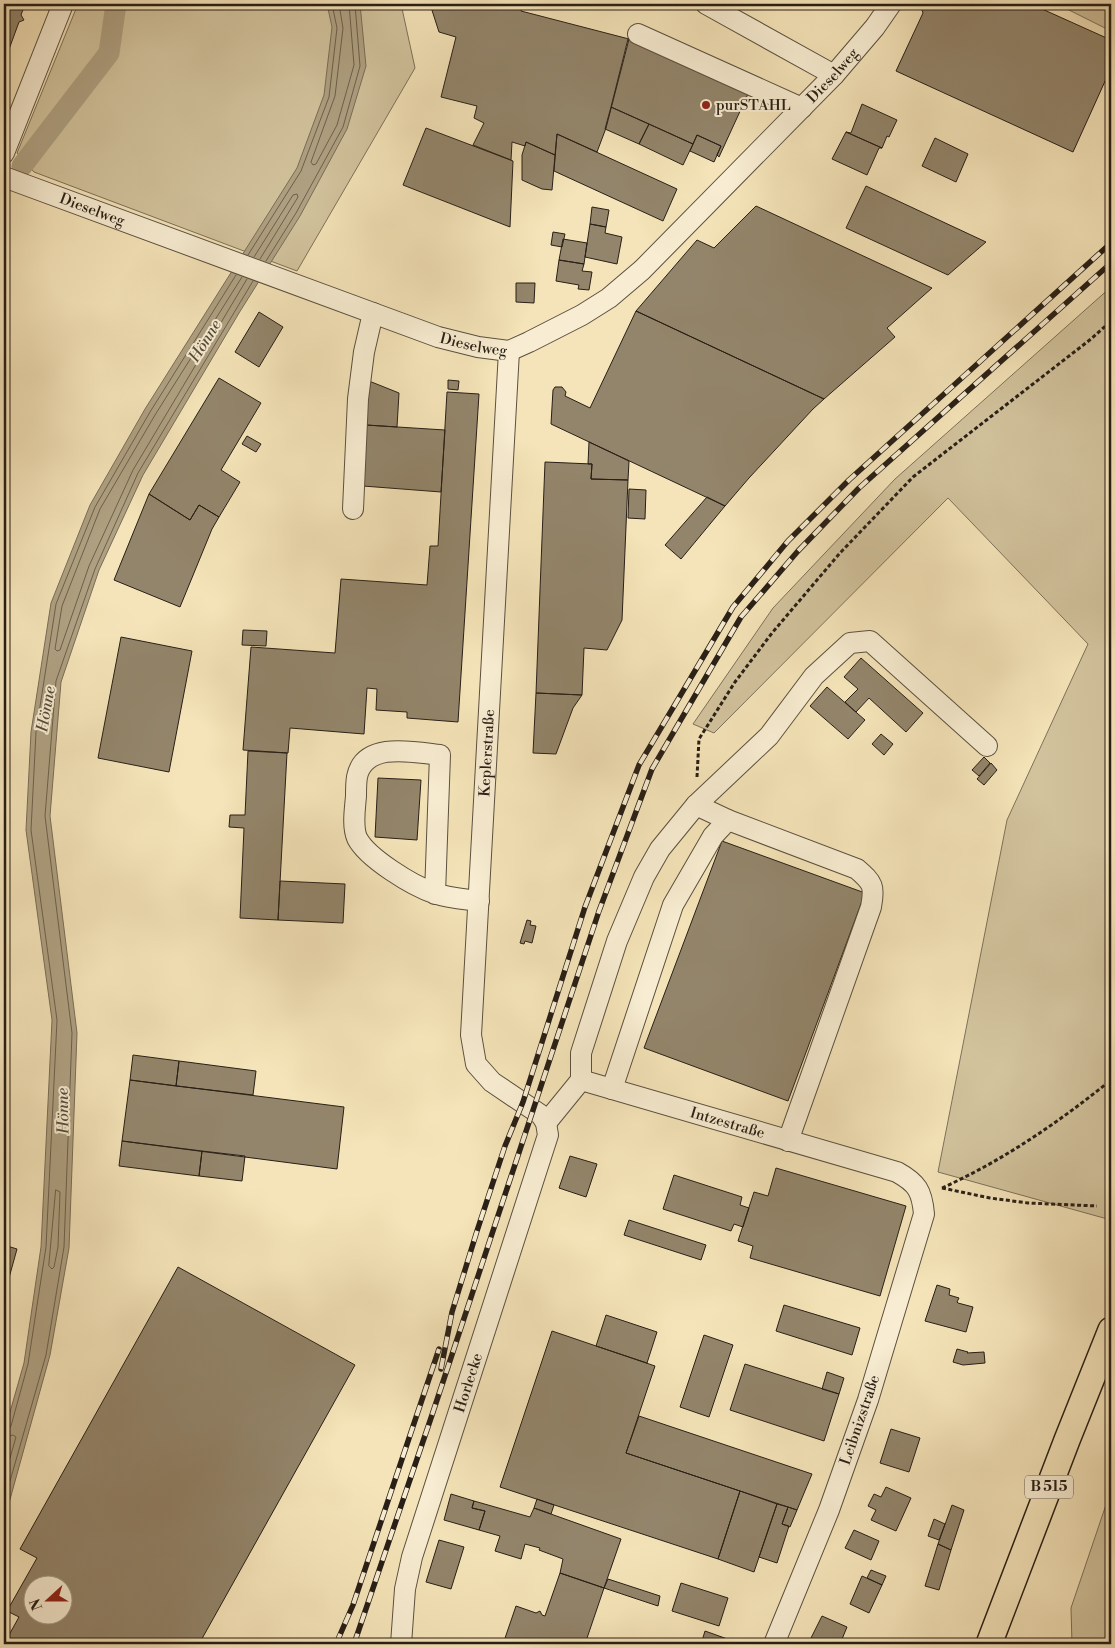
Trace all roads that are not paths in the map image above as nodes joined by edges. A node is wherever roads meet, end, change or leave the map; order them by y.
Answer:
1 (62, 4) edge
2 (706, 4) edge
3 (891, 4) edge
4 (638, 34) dead end
5 (834, 75) junction
6 (802, 108) junction
7 (4, 153) edge
8 (4, 177) edge
9 (374, 313) junction
10 (509, 350) junction
11 (353, 509) dead end
12 (987, 746) dead end
13 (696, 805) junction
14 (728, 820) junction
15 (435, 894) junction
16 (479, 901) junction
17 (581, 1080) junction
18 (612, 1089) junction
19 (546, 1123) junction
20 (788, 1141) junction
21 (915, 1186) joint
22 (1111, 1330) edge
23 (401, 1644) edge
24 (774, 1644) edge
25 (989, 1644) edge

1 - 7 street
2 - 5 street
3 - 5 street, Dieselweg
4 - 6 street
5 - 6 street, Dieselweg
6 - 10 street, Dieselweg
8 - 9 street, Dieselweg
9 - 10 street, Dieselweg
9 - 11 street
10 - 16 street, Keplerstraße
12 - 13 street
13 - 14 street
13 - 17 street
14 - 18 street
14 - 20 street
15 - 15 street
15 - 16 street
16 - 19 street, Keplerstraße
17 - 18 street, Intzestraße
17 - 19 street
18 - 20 street, Intzestraße
19 - 23 street, Horlecke
20 - 21 street, Intzestraße
21 - 24 street, Leibnizstraße
22 - 25 main road, B 515

